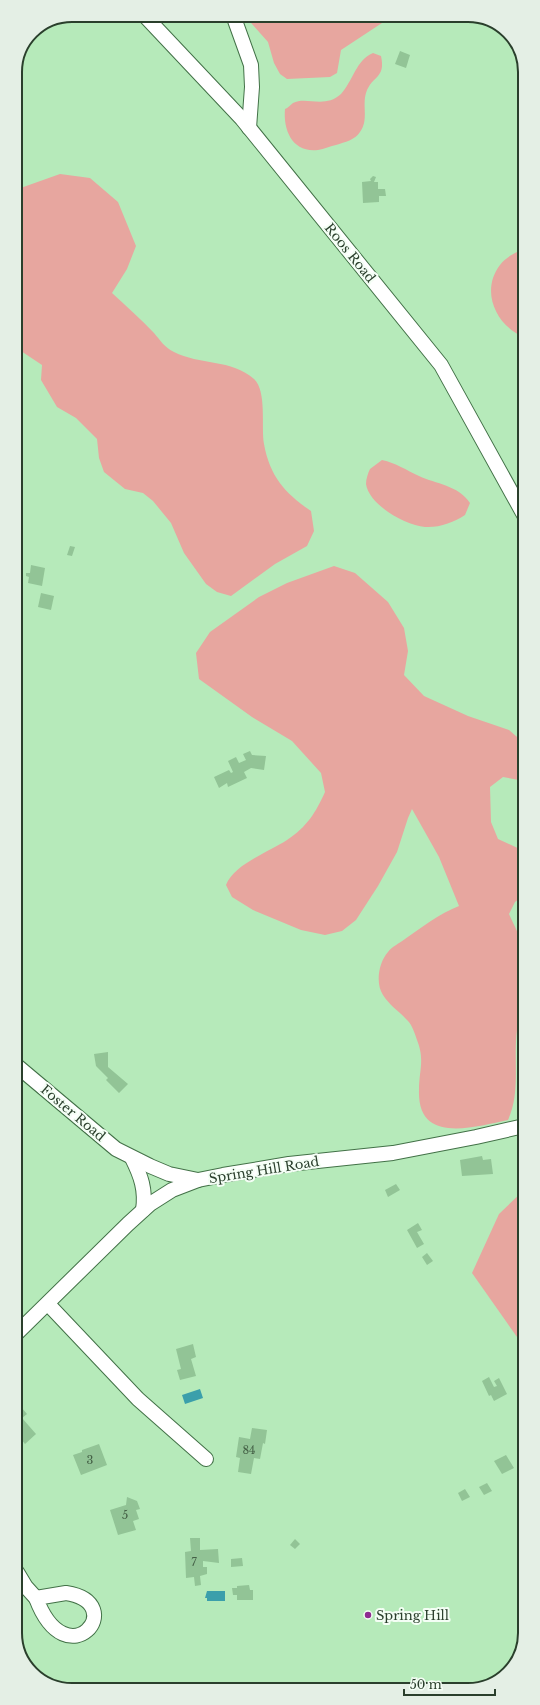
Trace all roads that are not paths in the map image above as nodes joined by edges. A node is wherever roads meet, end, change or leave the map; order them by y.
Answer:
1 (151, 22) edge
2 (237, 22) edge
3 (249, 128) junction
4 (518, 504) edge
5 (22, 1070) edge
6 (518, 1128) edge
7 (132, 1158) junction
8 (198, 1180) junction
9 (143, 1210) junction
10 (48, 1304) junction
11 (22, 1328) edge
12 (206, 1459) dead end
13 (22, 1580) edge
14 (36, 1598) dead end

1 - 3 street, Roos Road
2 - 3 street
3 - 4 street, Roos Road
5 - 7 street, Foster Road
6 - 8 street, Spring Hill Road
7 - 8 street, Foster Road
7 - 9 street
8 - 9 street, Spring Hill Road
9 - 10 street, Spring Hill Road
10 - 11 street, Spring Hill Road
10 - 12 street
13 - 14 street

